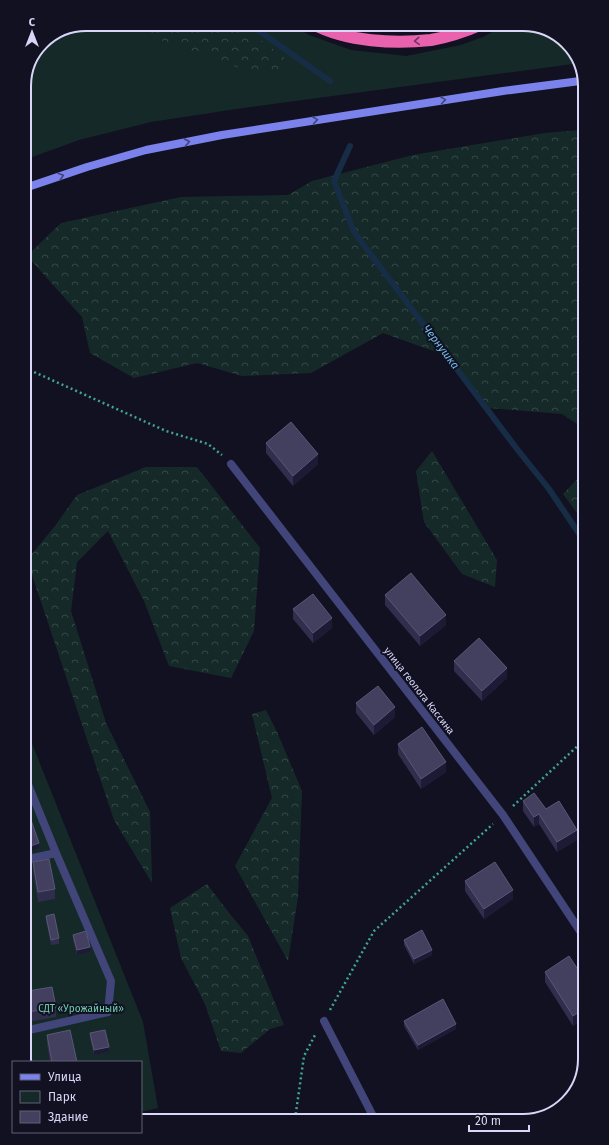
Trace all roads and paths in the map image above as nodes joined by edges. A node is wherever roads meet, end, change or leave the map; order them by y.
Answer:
1 (333, 31) edge
2 (465, 31) edge
3 (578, 81) edge
4 (31, 186) edge
5 (31, 370) edge
6 (230, 464) joint
7 (578, 746) edge
8 (31, 792) edge
9 (503, 815) junction
10 (56, 853) junction
11 (31, 858) edge
12 (578, 928) edge
13 (324, 1021) junction
14 (31, 1029) edge
15 (295, 1114) edge
16 (372, 1114) edge

2 -> 1 highway
4 -> 3 main road
5 - 6 path
6 - 9 street, улица геолога Кассина
7 - 9 path
8 - 10 street
9 - 12 street, улица геолога Кассина
9 - 13 path
10 - 11 street
10 - 14 street
13 - 15 path
13 - 16 street

